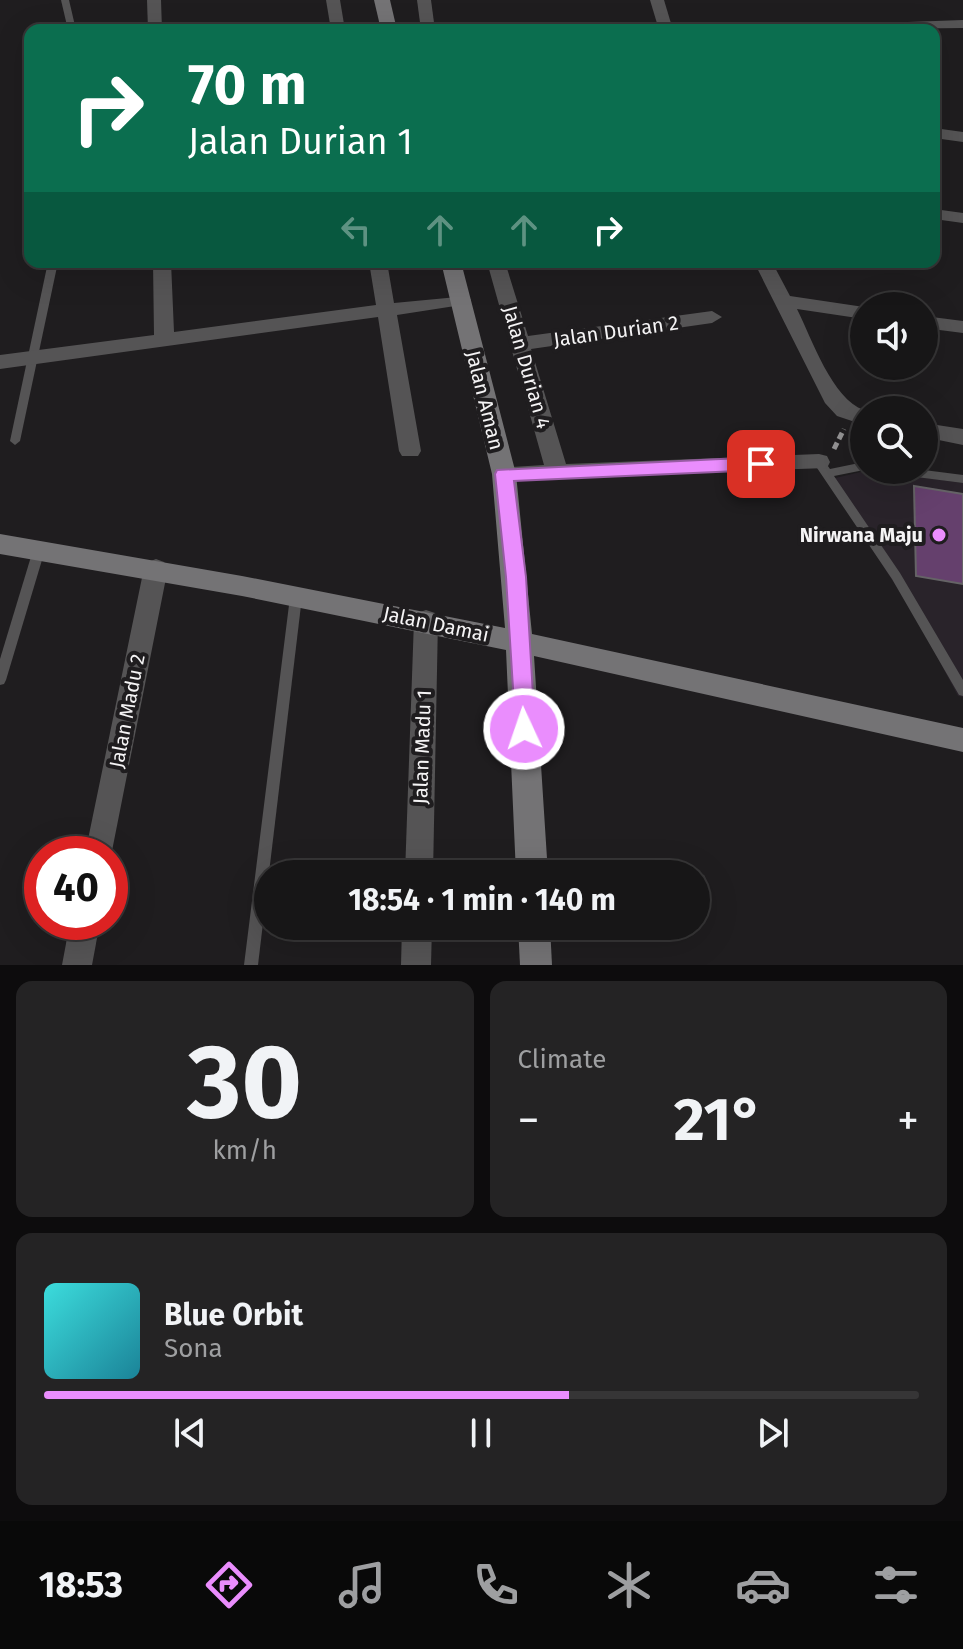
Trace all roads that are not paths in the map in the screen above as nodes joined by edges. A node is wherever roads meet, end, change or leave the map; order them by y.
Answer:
1 (65, 0) edge
2 (154, 0) edge
3 (333, 0) edge
4 (382, 0) edge
5 (424, 0) edge
6 (657, 0) edge
7 (71, 24) edge
8 (155, 24) edge
9 (337, 24) edge
10 (388, 24) edge
11 (427, 24) edge
12 (664, 24) edge
13 (963, 24) edge
14 (940, 25) edge
15 (940, 134) edge
16 (963, 137) edge
17 (940, 215) edge
18 (963, 218) edge
19 (52, 268) edge
20 (162, 268) edge
21 (379, 268) edge
22 (453, 268) edge
23 (498, 268) edge
24 (766, 268) edge
25 (461, 300) junction
26 (781, 301) junction
27 (386, 310) junction
28 (850, 311) edge
29 (712, 317) dead end
30 (938, 324) edge
31 (963, 327) edge
32 (164, 340) junction
33 (520, 344) junction
34 (32, 358) junction
35 (0, 362) edge
36 (850, 413) edge
37 (938, 433) edge
38 (963, 437) edge
39 (15, 441) dead end
40 (410, 451) dead end
41 (826, 462) junction
42 (850, 465) edge
43 (557, 471) junction
44 (504, 474) junction
45 (938, 476) edge
46 (963, 479) edge
47 (0, 544) edge
48 (39, 550) junction
49 (156, 568) junction
50 (296, 597) junction
51 (426, 620) junction
52 (519, 642) junction
53 (0, 680) edge
54 (962, 689) edge
55 (963, 740) edge
56 (103, 836) edge
57 (419, 860) edge
58 (531, 860) edge
59 (82, 940) edge
60 (417, 940) edge
61 (535, 940) edge
62 (77, 965) edge
63 (251, 965) edge
64 (416, 965) edge
65 (536, 965) edge

1 - 7 lane
2 - 8 street
3 - 9 street
4 - 10 street
5 - 11 street
6 - 12 street
13 - 14 street
15 - 16 street
17 - 18 street
19 - 34 lane
20 - 32 street
21 - 27 street
22 - 25 street, Jalan Aman
23 - 33 street, Jalan Durian 4
24 - 26 street
25 - 27 street
25 - 44 street, Jalan Aman
26 - 28 street
26 - 36 street
27 - 32 street
27 - 40 street
29 - 33 street, Jalan Durian 2
30 - 31 street
32 - 34 street
33 - 43 street, Jalan Durian 4
34 - 35 street
34 - 39 lane
37 - 38 street
41 - 42 lane
41 - 43 street
41 - 54 lane
43 - 44 street
44 - 52 street, Jalan Aman
45 - 46 lane
47 - 48 street, Jalan Damai
48 - 49 street, Jalan Damai
48 - 53 lane
49 - 50 street, Jalan Damai
49 - 56 street, Jalan Madu 2
50 - 51 street, Jalan Damai
50 - 63 lane
51 - 52 street, Jalan Damai
51 - 57 street, Jalan Madu 1
52 - 55 street, Jalan Damai
52 - 58 street, Jalan Aman
59 - 62 street
60 - 64 street
61 - 65 street

